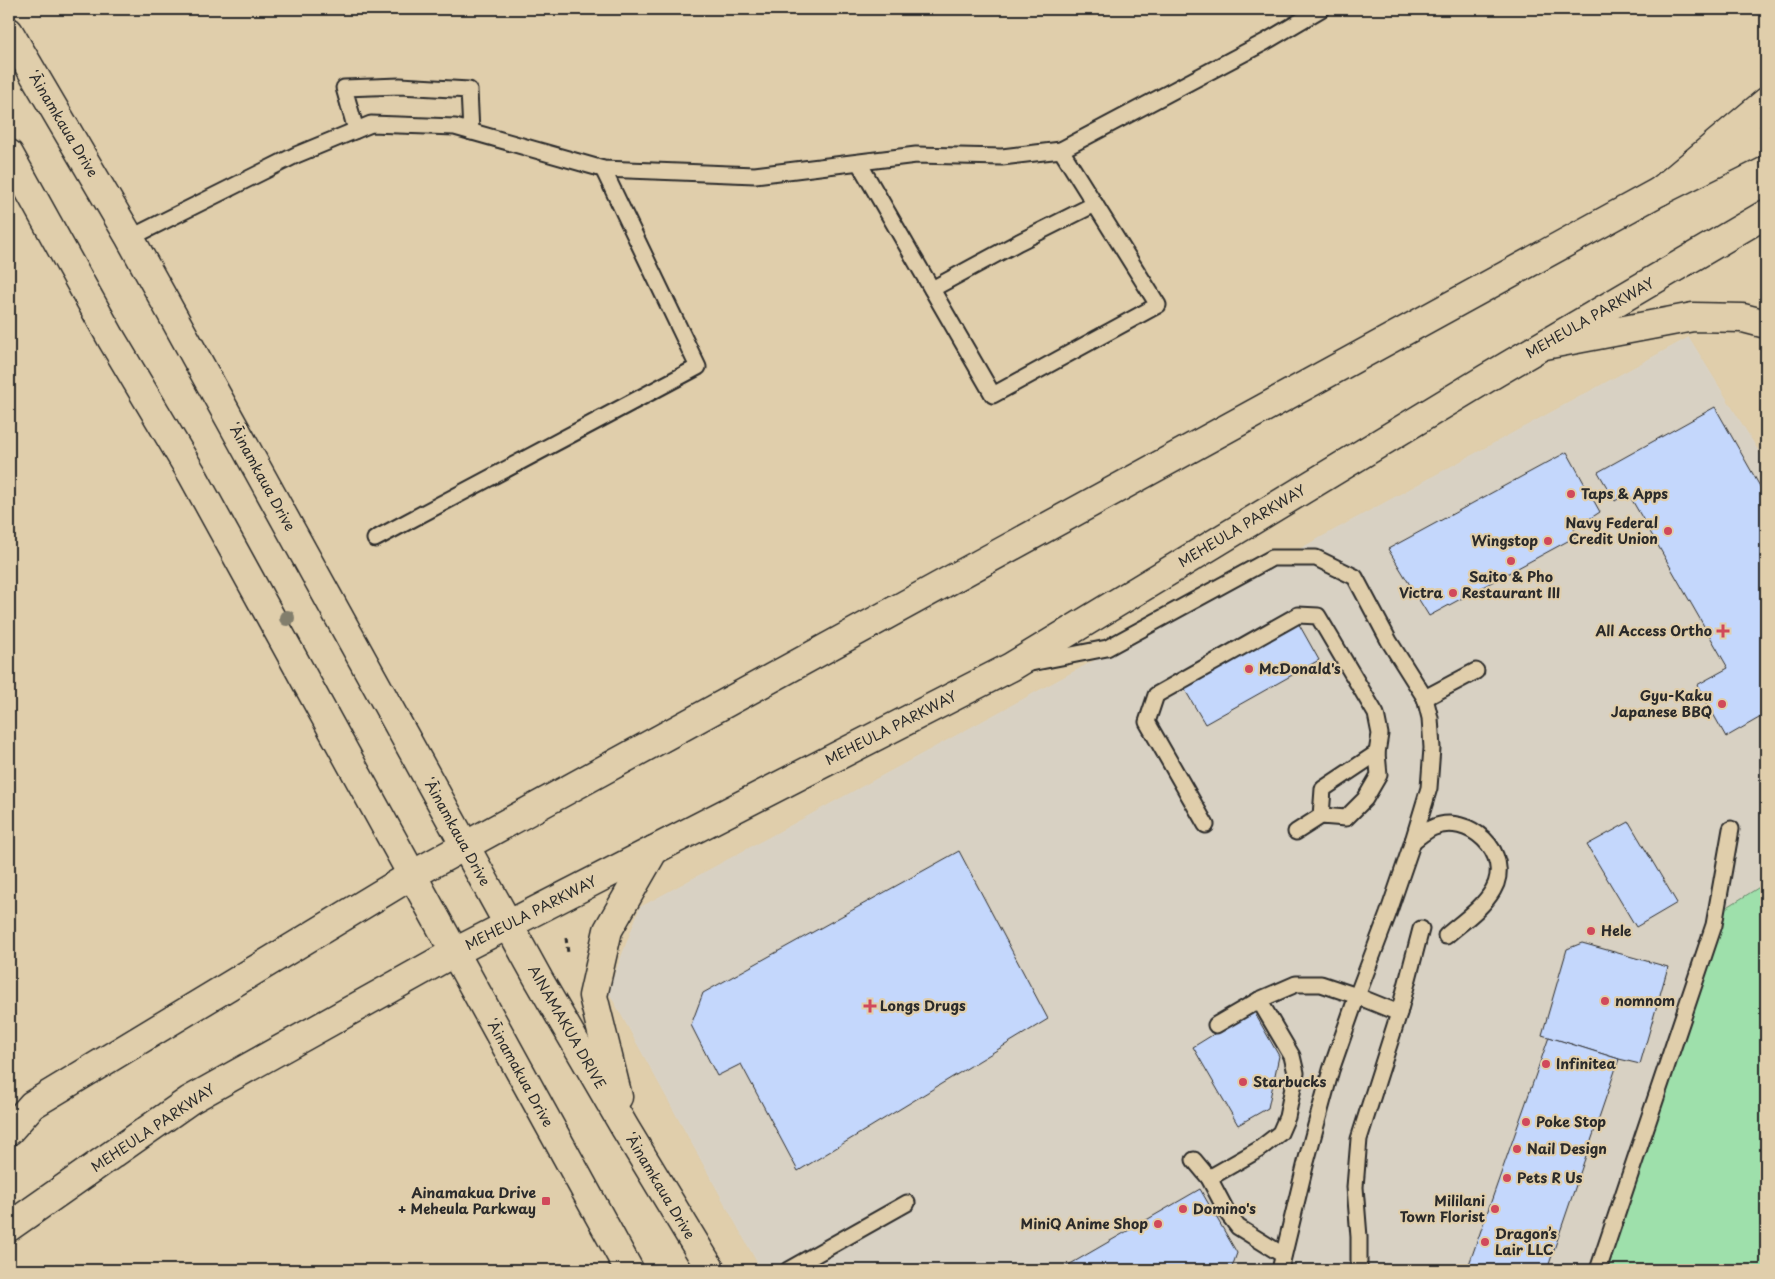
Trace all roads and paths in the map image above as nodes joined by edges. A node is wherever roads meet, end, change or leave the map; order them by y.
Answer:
1 (1321, 9) edge
2 (9, 32) edge
3 (1766, 102) edge
4 (356, 130) junction
5 (471, 132) junction
6 (1766, 138) edge
7 (1061, 150) junction
8 (9, 154) edge
9 (859, 163) junction
10 (603, 169) junction
11 (1660, 191) junction
12 (1095, 204) junction
13 (1766, 214) edge
14 (130, 238) junction
15 (932, 289) junction
16 (1766, 324) edge
17 (1545, 345) junction
18 (375, 539) dead end
19 (1011, 667) junction
20 (1476, 671) dead end
21 (1425, 698) junction
22 (1377, 753) junction
23 (1321, 816) junction
24 (1206, 825) dead end
25 (1731, 829) dead end
26 (1296, 832) dead end
27 (1413, 841) junction
28 (465, 846) junction
29 (654, 850) junction
30 (412, 876) junction
31 (510, 924) junction
32 (1421, 929) dead end
33 (1446, 936) dead end
34 (455, 952) junction
35 (1357, 996) junction
36 (1260, 1000) junction
37 (1399, 1013) junction
38 (1216, 1026) dead end
39 (625, 1128) junction
40 (9, 1131) edge
41 (1194, 1160) dead end
42 (1209, 1178) junction
43 (908, 1204) dead end
44 (9, 1227) edge
45 (1283, 1255) junction
46 (629, 1270) edge
47 (711, 1270) edge
48 (788, 1270) edge
49 (1280, 1270) edge
50 (1359, 1270) edge
51 (1598, 1270) edge

1 - 7 lane
2 - 14 main road, ʻĀinamkaua Drive
3 - 11 main road
4 - 5 lane
4 - 5 lane
4 - 14 lane
5 - 10 lane
6 - 11 main road
7 - 9 lane
7 - 12 lane
8 - 30 main road
9 - 10 lane
9 - 15 lane
10 - 18 lane
11 - 28 main road
12 - 15 lane
12 - 15 lane
13 - 17 main road, MEHEULA PARKWAY
14 - 28 main road, ʻĀinamkaua Drive
16 - 17 main road
17 - 19 main road, MEHEULA PARKWAY
19 - 21 lane
19 - 29 main road, MEHEULA PARKWAY
20 - 21 lane
21 - 27 lane
22 - 23 lane
22 - 23 lane
22 - 24 lane
23 - 26 lane
25 - 51 lane
27 - 33 lane
27 - 35 lane
28 - 30 main road
28 - 31 main road, ʻĀinamkaua Drive
29 - 31 main road, MEHEULA PARKWAY
29 - 39 main road
30 - 34 main road, ʻĀinamakua Drive
30 - 40 main road
31 - 34 main road, MEHEULA PARKWAY
31 - 39 main road, AINAMAKUA DRIVE
32 - 37 lane
34 - 44 main road, MEHEULA PARKWAY
34 - 46 main road, ʻĀinamakua Drive
35 - 36 lane
35 - 37 lane
35 - 45 lane
36 - 38 lane
36 - 42 lane
37 - 50 lane
39 - 47 main road, ʻĀinamkaua Drive
41 - 42 lane
42 - 45 lane
43 - 48 lane
45 - 49 lane

